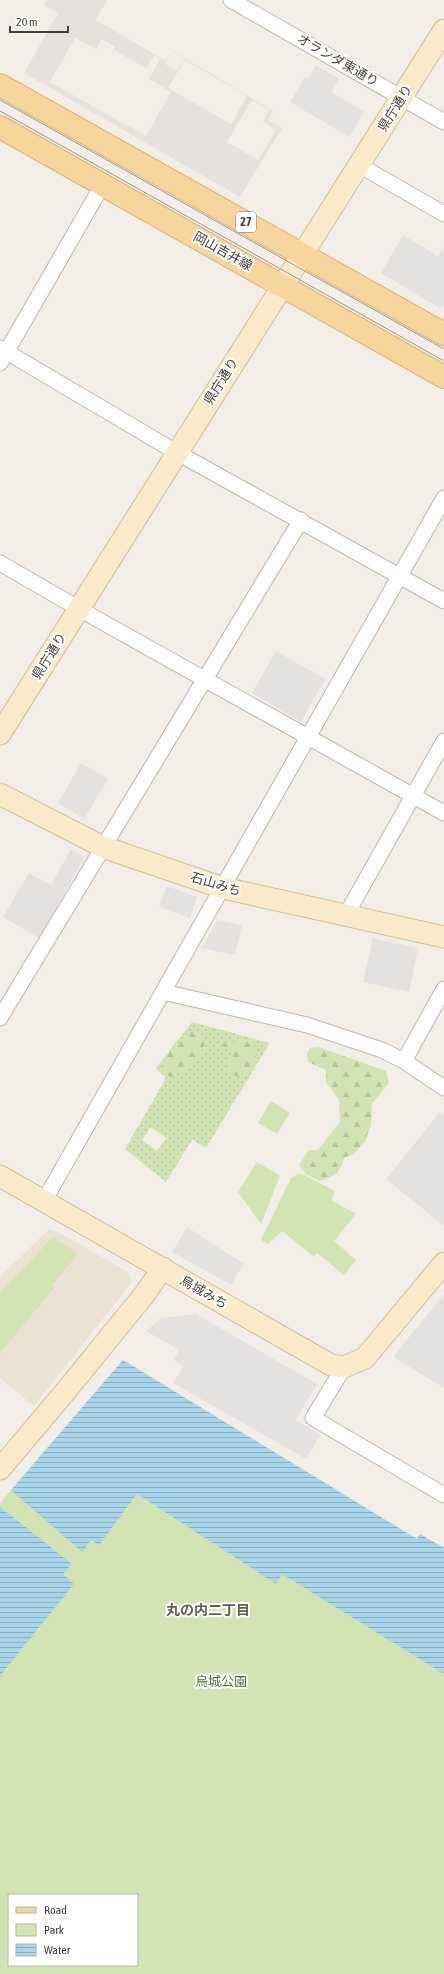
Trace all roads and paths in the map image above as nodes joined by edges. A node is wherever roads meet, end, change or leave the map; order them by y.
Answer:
1 (231, 0) edge
2 (444, 30) edge
3 (0, 85) edge
4 (402, 97) junction
5 (444, 122) edge
6 (0, 127) edge
7 (359, 165) junction
8 (103, 184) junction
9 (444, 214) edge
10 (303, 254) junction
11 (283, 284) junction
12 (444, 334) edge
13 (2, 354) edge
14 (444, 377) edge
15 (176, 452) junction
16 (444, 498) edge
17 (301, 520) junction
18 (0, 563) edge
19 (401, 576) junction
20 (444, 601) edge
21 (79, 609) junction
22 (206, 679) junction
23 (0, 734) edge
24 (308, 737) junction
25 (444, 741) edge
26 (0, 794) edge
27 (413, 795) junction
28 (444, 813) edge
29 (103, 847) junction
30 (223, 888) junction
31 (346, 915) junction
32 (444, 937) edge
33 (444, 989) edge
34 (163, 992) junction
35 (0, 1018) edge
36 (404, 1061) junction
37 (444, 1088) edge
38 (0, 1176) edge
39 (44, 1201) junction
40 (444, 1263) edge
41 (163, 1268) junction
42 (344, 1367) junction
43 (0, 1469) edge
44 (444, 1495) edge

1 - 4 street, オランダ東通り
2 - 4 street, 県庁通り
3 - 10 main road, 27
4 - 5 street, オランダ東通り
4 - 7 street, 県庁通り
6 - 8 main road, 岡山吉井線
7 - 9 street
7 - 10 street, 県庁通り
8 - 11 main road, 岡山吉井線
8 - 13 street
10 - 11 street, 県庁通り
10 - 12 main road, 27
11 - 14 main road, 岡山吉井線
11 - 15 street, 県庁通り
13 - 15 street
15 - 17 street
15 - 21 street, 県庁通り
16 - 19 street
17 - 19 street
17 - 22 street
18 - 21 street
19 - 20 street
19 - 24 street
21 - 22 street
21 - 23 street, 県庁通り
22 - 24 street
22 - 29 street
24 - 27 street
24 - 30 street
25 - 27 street
26 - 29 street, 石山みち
27 - 28 street
27 - 31 street
29 - 30 street, 石山みち
29 - 35 street
30 - 31 street, 石山みち
30 - 34 street
31 - 32 street, 石山みち
33 - 36 street
34 - 36 street
34 - 39 street
36 - 37 street
38 - 39 street, 烏城みち
39 - 41 street, 烏城みち
40 - 42 street
41 - 42 street, 烏城みち
41 - 43 street
42 - 44 street

